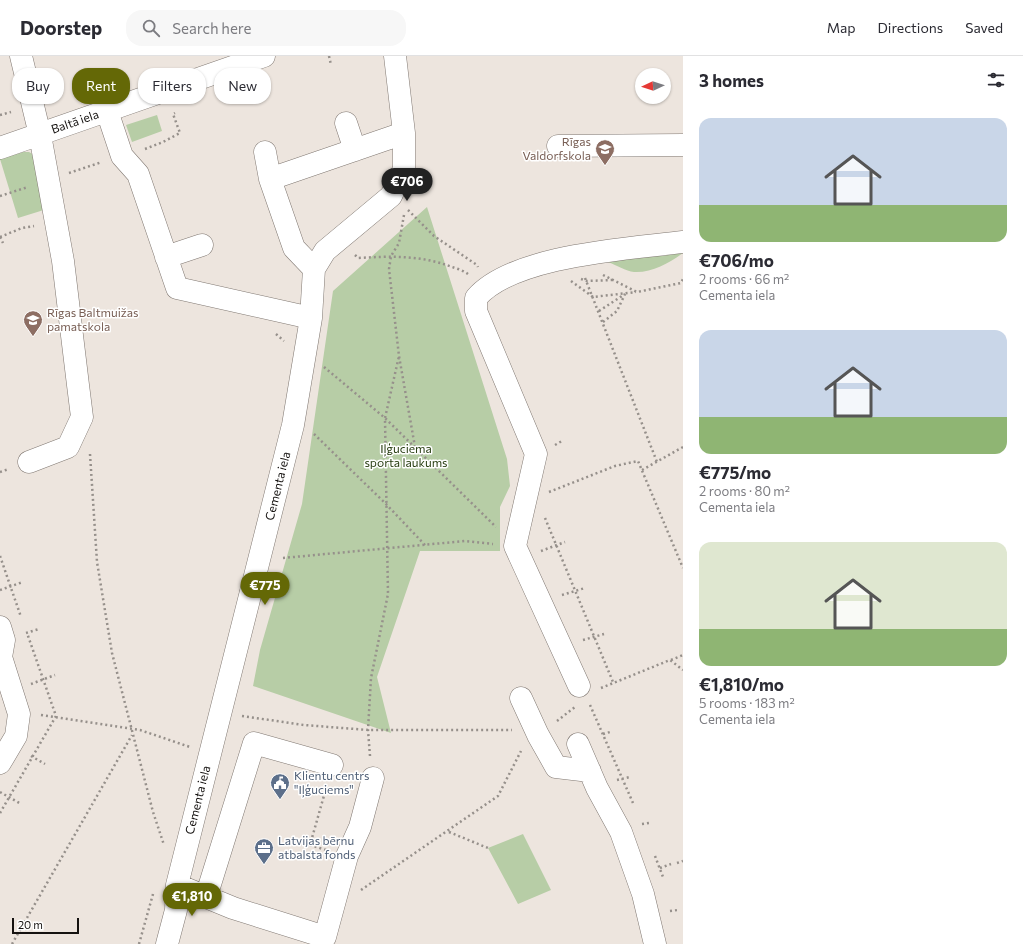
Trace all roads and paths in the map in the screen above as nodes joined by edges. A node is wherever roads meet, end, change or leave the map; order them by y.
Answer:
1 (21, 56) edge
2 (264, 56) edge
3 (329, 56) edge
4 (396, 56) edge
5 (332, 65) dead end
6 (107, 111) junction
7 (173, 114) dead end
8 (346, 123) dead end
9 (404, 133) junction
10 (40, 135) junction
11 (683, 145) edge
12 (558, 146) dead end
13 (0, 148) edge
14 (355, 150) junction
15 (265, 152) dead end
16 (132, 153) junction
17 (270, 179) junction
18 (48, 180) junction
19 (0, 196) edge
20 (404, 207) dead end
21 (56, 222) junction
22 (0, 237) edge
23 (343, 237) junction
24 (683, 242) edge
25 (3, 243) dead end
26 (202, 245) dead end
27 (391, 256) junction
28 (577, 256) junction
29 (166, 257) junction
30 (314, 269) junction
31 (600, 274) dead end
32 (569, 279) dead end
33 (683, 279) edge
34 (614, 280) junction
35 (587, 281) junction
36 (484, 289) junction
37 (637, 292) junction
38 (625, 294) junction
39 (593, 297) junction
40 (599, 311) junction
41 (311, 318) junction
42 (603, 322) junction
43 (399, 356) junction
44 (305, 360) junction
45 (385, 418) junction
46 (293, 425) junction
47 (683, 447) edge
48 (415, 448) junction
49 (90, 450) dead end
50 (29, 462) dead end
51 (658, 462) junction
52 (642, 470) junction
53 (528, 492) junction
54 (385, 503) junction
55 (565, 542) dead end
56 (556, 544) dead end
57 (426, 545) junction
58 (515, 546) junction
59 (386, 549) junction
60 (261, 552) junction
61 (683, 568) edge
62 (23, 582) dead end
63 (585, 588) dead end
64 (0, 590) edge
65 (575, 590) dead end
66 (0, 627) edge
67 (39, 629) dead end
68 (27, 633) dead end
69 (604, 634) dead end
70 (594, 635) dead end
71 (683, 655) edge
72 (670, 660) junction
73 (683, 670) edge
74 (55, 675) dead end
75 (29, 684) dead end
76 (586, 689) junction
77 (522, 698) dead end
78 (220, 712) junction
79 (19, 714) junction
80 (130, 728) junction
81 (368, 730) junction
82 (132, 735) junction
83 (538, 735) junction
84 (578, 744) dead end
85 (209, 754) junction
86 (33, 757) dead end
87 (0, 763) edge
88 (45, 764) dead end
89 (332, 766) joint
90 (590, 771) junction
91 (373, 778) joint
92 (0, 792) edge
93 (21, 804) dead end
94 (448, 831) junction
95 (302, 844) dead end
96 (310, 845) junction
97 (488, 848) dead end
98 (347, 856) junction
99 (183, 860) junction
100 (683, 861) edge
101 (676, 863) dead end
102 (671, 864) dead end
103 (660, 868) dead end
104 (177, 885) junction
105 (358, 893) dead end
106 (206, 897) junction
107 (12, 944) edge
108 (167, 944) edge
109 (655, 944) edge

1 - 10 street
2 - 6 street, Baltā iela
3 - 5 path
4 - 9 street, Cementa iela
6 - 10 street, Baltā iela
6 - 16 street
7 - 16 path
8 - 14 street
9 - 14 street
9 - 23 street, Cementa iela
10 - 13 street, Baltā iela
10 - 18 street
11 - 12 street
14 - 17 street
15 - 17 street
16 - 18 path
16 - 29 street
17 - 30 street
18 - 19 path
18 - 21 street
20 - 36 path
21 - 22 path
21 - 50 street
22 - 25 path
23 - 27 path
23 - 30 street, Cementa iela
24 - 28 street
26 - 29 street
27 - 36 path
27 - 43 path
28 - 35 path
28 - 36 street
29 - 41 street
30 - 41 street, Cementa iela
31 - 34 path
32 - 39 path
33 - 37 path
34 - 35 path
34 - 37 path
35 - 39 path
36 - 53 street
37 - 38 path
38 - 39 path
38 - 40 path
38 - 42 path
39 - 40 path
40 - 42 path
41 - 44 street, Cementa iela
42 - 51 path
43 - 45 path
43 - 48 path
44 - 45 path
44 - 46 street, Cementa iela
45 - 48 path
45 - 54 path
46 - 54 path
46 - 60 street, Cementa iela
47 - 51 path
48 - 58 path
49 - 80 path
51 - 52 path
52 - 53 path
52 - 61 path
53 - 58 street
54 - 57 path
54 - 59 path
55 - 56 path
57 - 58 path
57 - 59 path
58 - 76 street
59 - 60 path
59 - 81 path
60 - 78 street, Cementa iela
62 - 64 path
63 - 65 path
66 - 79 street
67 - 68 path
69 - 70 path
71 - 72 path
72 - 73 path
72 - 76 path
74 - 75 path
76 - 83 path
77 - 83 street
78 - 81 path
78 - 85 street, Cementa iela
79 - 80 path
79 - 87 street
80 - 82 path
80 - 85 path
81 - 83 path
81 - 91 path
82 - 99 path
82 - 107 path
83 - 90 street
83 - 94 path
84 - 90 street
85 - 99 street, Cementa iela
86 - 88 path
89 - 96 path
89 - 106 street
90 - 109 street
91 - 98 street
92 - 93 path
94 - 97 path
94 - 105 path
95 - 96 path
96 - 98 path
98 - 106 street
99 - 104 street, Cementa iela
100 - 101 path
102 - 103 path
104 - 106 street
104 - 108 street, Cementa iela

